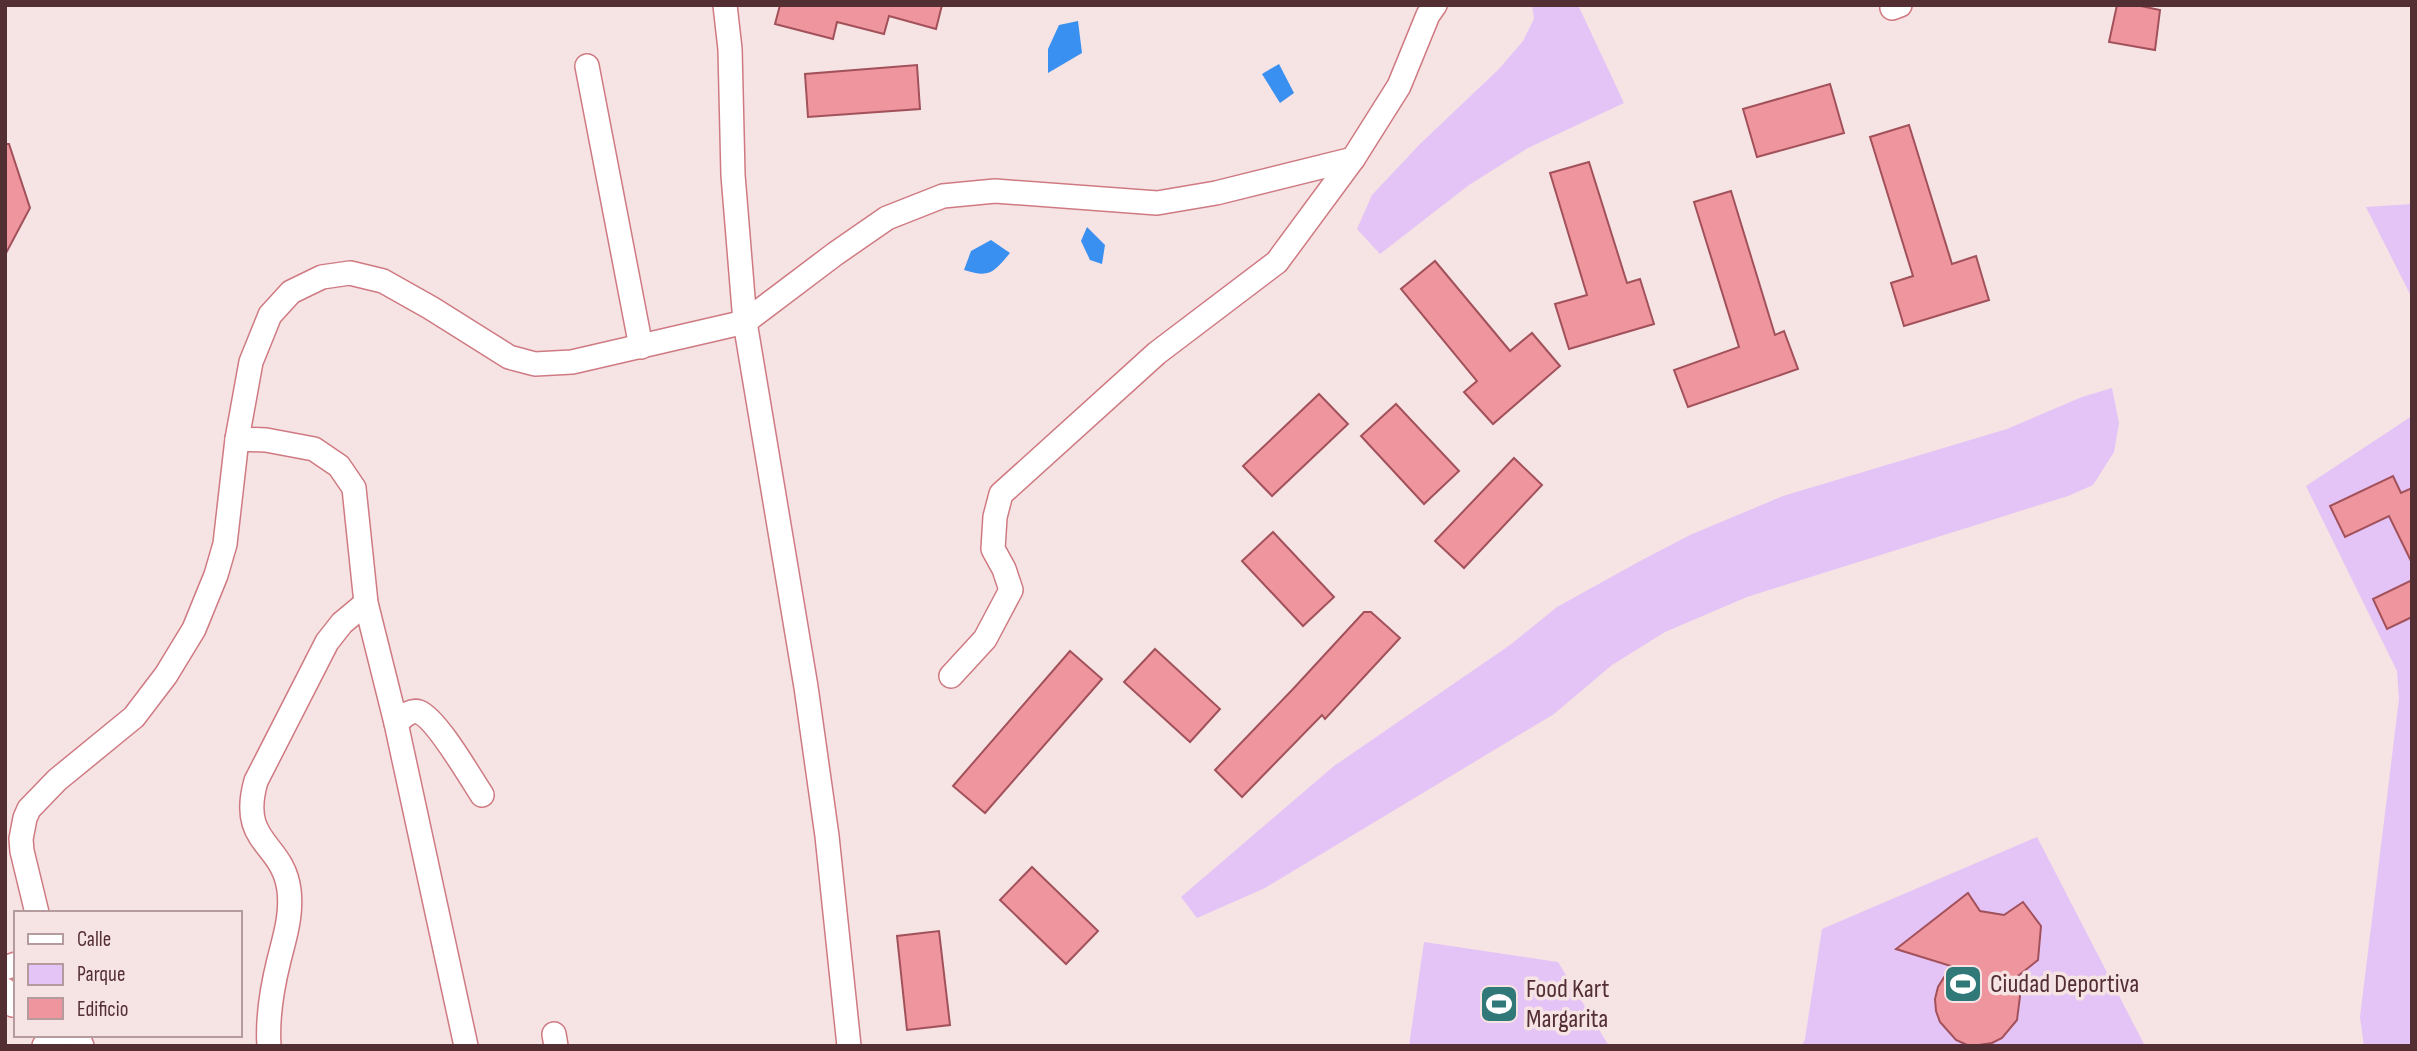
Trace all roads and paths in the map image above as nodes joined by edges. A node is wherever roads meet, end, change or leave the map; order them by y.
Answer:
1 (725, 5) edge
2 (1428, 8) edge
3 (587, 65) dead end
4 (1353, 159) junction
5 (745, 322) junction
6 (641, 347) junction
7 (237, 439) junction
8 (366, 603) junction
9 (951, 676) dead end
10 (396, 723) junction
11 (482, 795) dead end
12 (37, 911) edge
13 (269, 1046) edge
14 (466, 1046) edge
15 (849, 1046) edge

1 - 5 street
2 - 4 street
3 - 6 street
4 - 5 street
4 - 9 street
5 - 6 street
5 - 15 street
6 - 7 street
7 - 8 street
7 - 12 street
8 - 10 street
8 - 13 street
10 - 11 street
10 - 14 street

